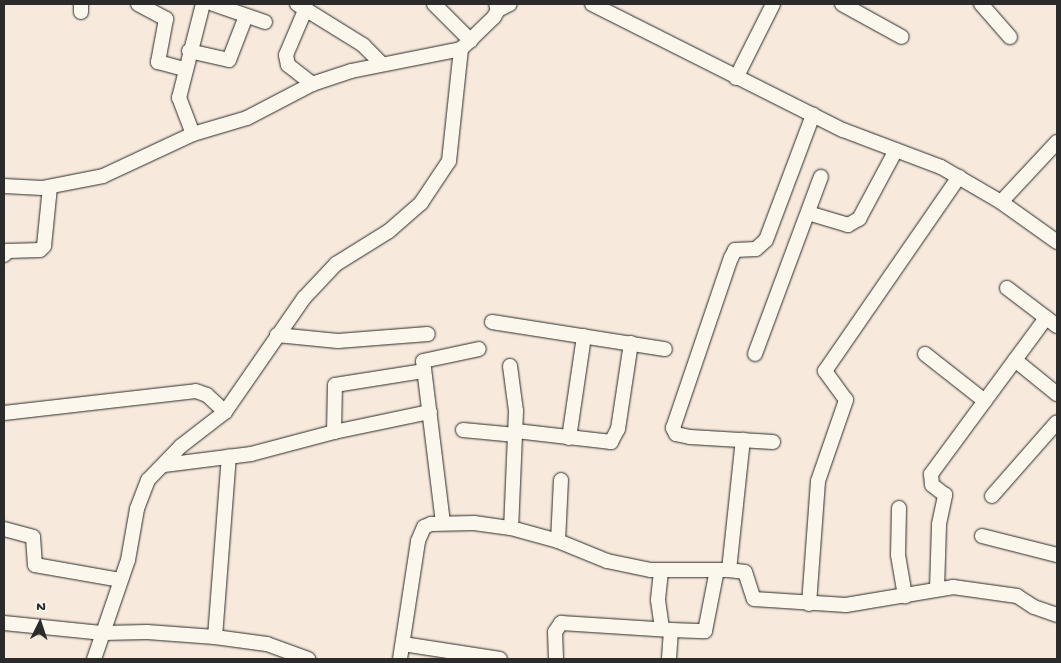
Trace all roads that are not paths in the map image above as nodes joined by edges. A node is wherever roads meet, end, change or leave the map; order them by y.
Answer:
1 (138, 4) edge
2 (202, 4) edge
3 (213, 4) edge
4 (434, 4) edge
5 (592, 4) edge
6 (773, 4) edge
7 (842, 4) edge
8 (981, 4) edge
9 (302, 6) edge
10 (501, 6) edge
11 (246, 16) junction
12 (265, 22) dead end
13 (902, 37) dead end
14 (1010, 37) dead end
15 (466, 45) junction
16 (189, 51) junction
17 (382, 64) junction
18 (184, 69) junction
19 (736, 78) junction
20 (312, 84) junction
21 (813, 115) junction
22 (192, 134) junction
23 (1057, 142) edge
24 (896, 150) junction
25 (821, 177) dead end
26 (959, 178) junction
27 (4, 186) edge
28 (50, 187) junction
29 (1001, 202) junction
30 (808, 213) junction
31 (1057, 242) edge
32 (8, 251) edge
33 (1006, 288) dead end
34 (492, 322) dead end
35 (1052, 322) edge
36 (428, 334) dead end
37 (277, 336) junction
38 (584, 336) junction
39 (631, 343) junction
40 (479, 349) dead end
41 (665, 349) dead end
42 (755, 354) dead end
43 (925, 354) dead end
44 (1015, 360) junction
45 (510, 366) dead end
46 (423, 371) junction
47 (1057, 394) edge
48 (985, 401) junction
49 (224, 412) junction
50 (430, 412) junction
51 (4, 413) edge
52 (1057, 422) edge
53 (463, 430) dead end
54 (334, 432) junction
55 (516, 433) junction
56 (570, 438) junction
57 (743, 440) junction
58 (773, 442) dead end
59 (228, 457) junction
60 (164, 465) junction
61 (561, 480) dead end
62 (992, 496) dead end
63 (899, 508) dead end
64 (443, 523) junction
65 (512, 528) junction
66 (4, 529) edge
67 (982, 536) dead end
68 (558, 541) junction
69 (1057, 556) edge
70 (723, 570) junction
71 (661, 571) junction
72 (120, 580) junction
73 (937, 589) junction
74 (905, 596) junction
75 (809, 604) junction
76 (1057, 614) edge
77 (4, 623) edge
78 (667, 630) junction
79 (103, 633) junction
80 (215, 637) junction
81 (403, 644) junction
82 (94, 659) edge
83 (308, 659) edge
84 (400, 659) edge
85 (500, 659) edge
86 (556, 659) edge
87 (668, 659) edge

1 - 18 street
2 - 16 street
3 - 11 street
4 - 15 street
5 - 19 street
6 - 19 street
7 - 13 street
8 - 14 street
9 - 17 street
9 - 20 street
10 - 15 street
11 - 12 street
11 - 16 street
15 - 17 street
15 - 37 street
16 - 18 street
17 - 20 street
18 - 22 street
19 - 21 street
20 - 22 street
21 - 24 street
21 - 57 street
22 - 28 street
23 - 29 street
24 - 26 street
24 - 30 street
25 - 30 street
26 - 29 street
26 - 75 street
27 - 28 street
28 - 32 street
29 - 31 street
30 - 42 street
33 - 35 street
34 - 38 street
35 - 44 street
36 - 37 street
37 - 49 street
38 - 39 street
38 - 56 street
39 - 41 street
39 - 56 street
40 - 46 street
43 - 48 street
44 - 47 street
44 - 48 street
45 - 55 street
46 - 50 street
46 - 54 street
48 - 73 street
49 - 51 street
49 - 60 street
50 - 54 street
50 - 64 street
52 - 62 street
53 - 55 street
54 - 59 street
55 - 56 street
55 - 65 street
57 - 58 street
57 - 70 street
59 - 60 street
59 - 80 street
60 - 72 street
61 - 68 street
63 - 74 street
64 - 65 street
64 - 81 street
65 - 68 street
66 - 72 street
67 - 69 street
68 - 71 street
70 - 71 street
70 - 75 street
70 - 78 street
71 - 78 street
72 - 79 street
73 - 74 street
73 - 76 street
74 - 75 street
77 - 79 street
78 - 86 street
78 - 87 street
79 - 80 street
79 - 82 street
80 - 83 street
81 - 84 street
81 - 85 street

